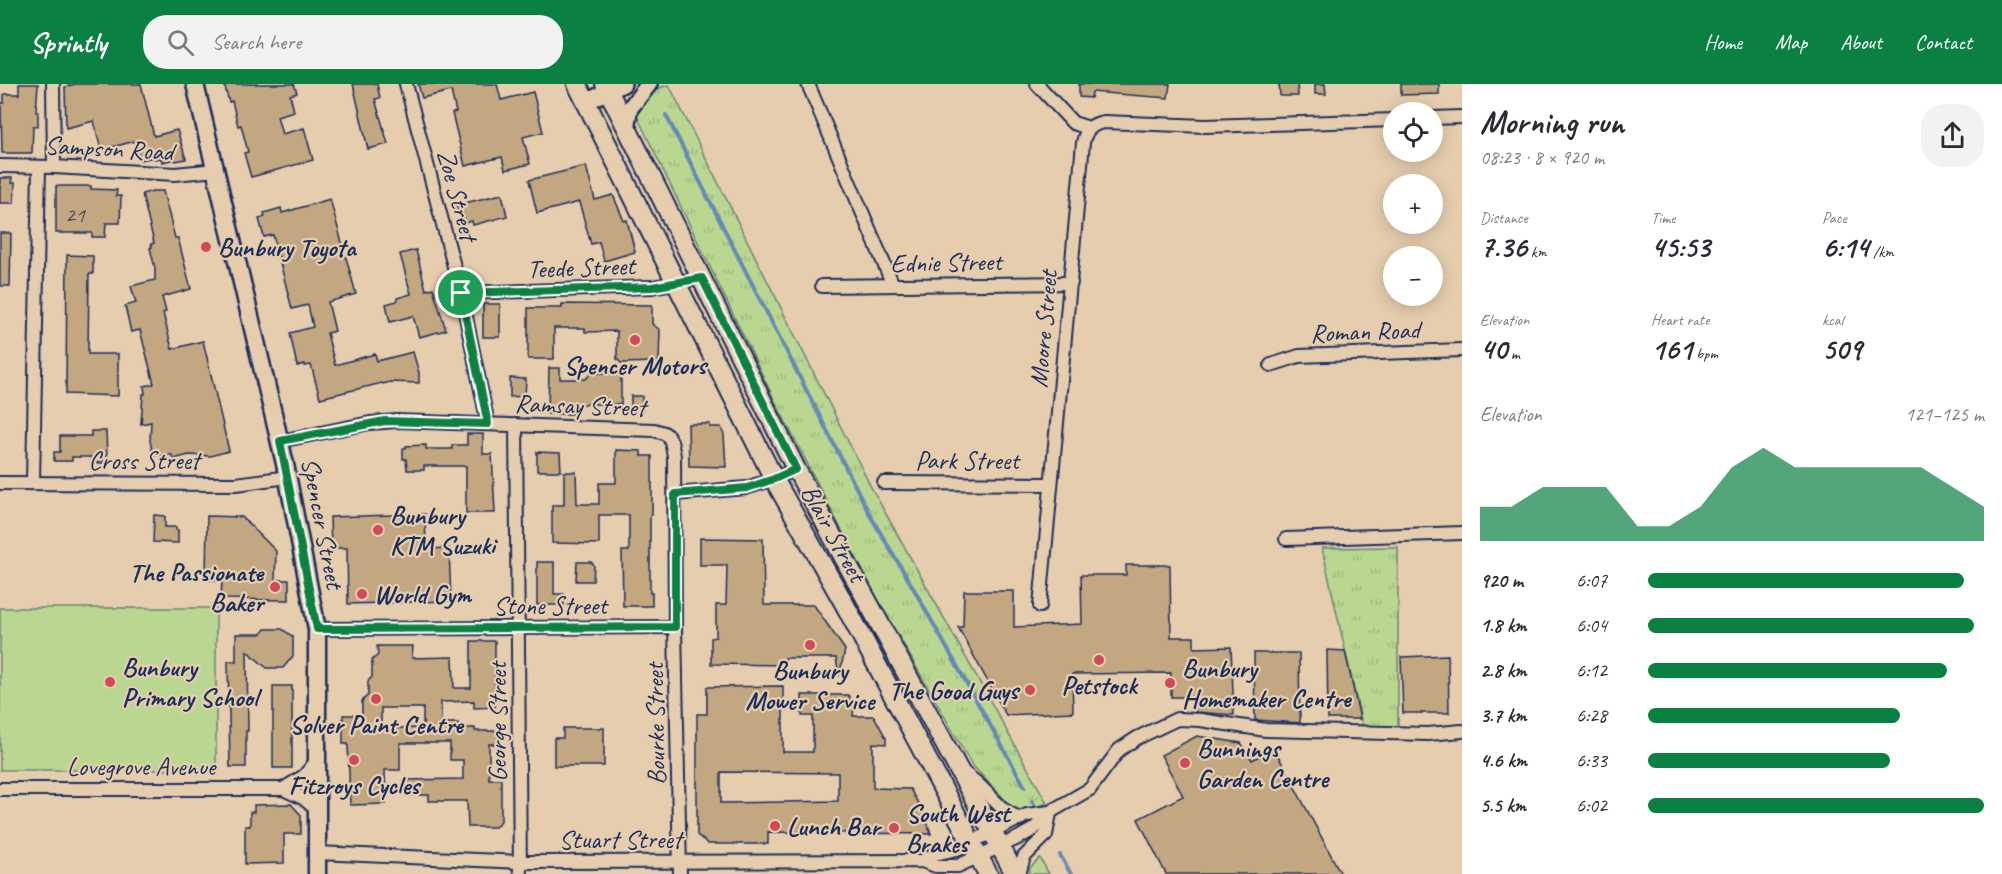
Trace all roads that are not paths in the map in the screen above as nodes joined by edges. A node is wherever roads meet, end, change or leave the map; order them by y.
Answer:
1 (53, 84) edge
2 (195, 84) edge
3 (406, 84) edge
4 (649, 84) edge
5 (808, 84) edge
6 (1037, 84) edge
7 (612, 86) edge
8 (582, 89) edge
9 (1462, 117) edge
10 (1443, 118) edge
11 (1383, 120) edge
12 (626, 127) junction
13 (1089, 128) junction
14 (0, 166) edge
15 (39, 167) junction
16 (54, 167) junction
17 (216, 170) junction
18 (702, 278) junction
19 (677, 283) junction
20 (1071, 283) junction
21 (892, 285) junction
22 (822, 286) dead end
23 (461, 293) junction
24 (1462, 350) edge
25 (1271, 365) dead end
26 (488, 424) junction
27 (516, 425) junction
28 (664, 433) joint
29 (280, 441) junction
30 (796, 469) junction
31 (288, 477) junction
32 (774, 479) junction
33 (33, 482) junction
34 (0, 483) edge
35 (884, 483) dead end
36 (1051, 484) junction
37 (675, 494) junction
38 (1462, 532) edge
39 (1286, 539) dead end
40 (1040, 606) dead end
41 (519, 627) junction
42 (675, 627) junction
43 (317, 629) junction
44 (1462, 731) edge
45 (318, 759) junction
46 (958, 768) junction
47 (0, 789) edge
48 (283, 789) junction
49 (317, 810) junction
50 (1050, 812) junction
51 (1020, 819) junction
52 (996, 840) junction
53 (975, 849) junction
54 (317, 853) junction
55 (520, 868) edge
56 (680, 868) edge
57 (317, 874) edge
58 (988, 874) edge
59 (1017, 874) edge

1 - 16 street
2 - 17 main road, Spencer Street
3 - 23 street, Zoe Street
4 - 12 street
5 - 21 street
6 - 13 street
7 - 8 street
7 - 12 main road, Blair Street
8 - 19 main road, Blair Street
9 - 10 street
11 - 13 street
12 - 18 main road, Blair Street
13 - 20 street, Moore Street
14 - 15 street, Sampson Road
15 - 16 street, Sampson Road
15 - 33 street
16 - 17 street, Sampson Road
17 - 29 main road, Spencer Street
18 - 19 street, Teede Street
18 - 30 main road, Blair Street
19 - 23 street, Teede Street
19 - 32 main road, Blair Street
20 - 21 street, Ednie Street
20 - 36 street, Moore Street
21 - 22 street, Ednie Street
23 - 26 street, Zoe Street
24 - 25 street, Roman Road
26 - 27 street, Ramsay Street
26 - 29 street, Ramsay Street
27 - 28 street, Ramsay Street
27 - 41 street, George Street
28 - 37 street, Bourke Street
29 - 31 main road, Spencer Street
30 - 32 street
30 - 46 main road, Blair Street
31 - 33 street, Cross Street
31 - 43 main road, Spencer Street
32 - 37 street
32 - 53 main road, Blair Street
33 - 34 street, Cross Street
35 - 36 street, Park Street
36 - 40 street, Moore Street
37 - 42 street, Bourke Street
38 - 39 street
41 - 42 street, Stone Street
41 - 43 street, Stone Street
41 - 55 street, George Street
42 - 56 street, Bourke Street
43 - 45 main road, Spencer Street
44 - 50 street
45 - 48 street
45 - 49 main road, Spencer Street
46 - 51 street
46 - 52 main road, Blair Street
47 - 48 street, Lovegrove Avenue
48 - 49 street, Lovegrove Avenue
49 - 54 main road, Spencer Street
50 - 51 street
50 - 52 street
50 - 59 street
51 - 52 street
52 - 53 street, Stuart Street
52 - 59 main road, Blair Street
53 - 56 street, Stuart Street
53 - 58 main road, Blair Street
54 - 55 street, Stuart Street
54 - 57 main road, Spencer Street
55 - 56 street, Stuart Street

